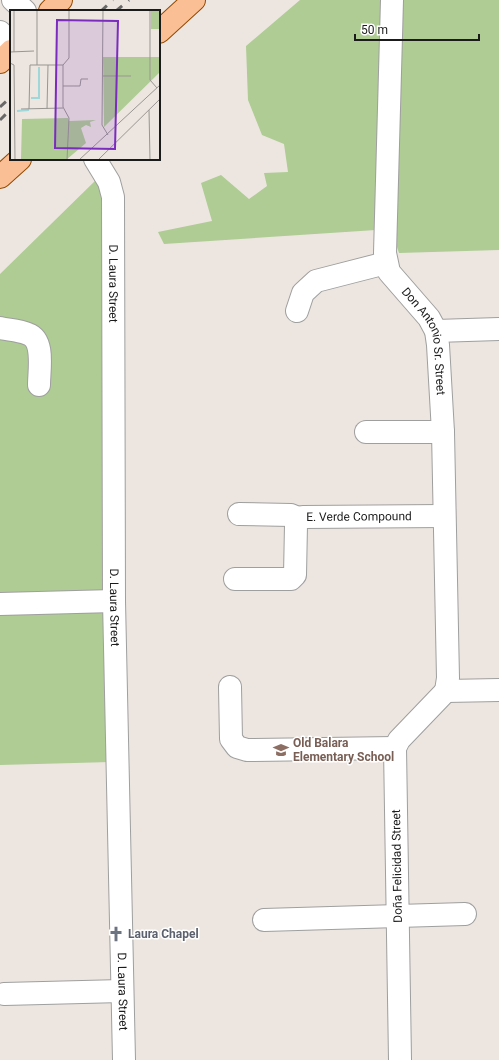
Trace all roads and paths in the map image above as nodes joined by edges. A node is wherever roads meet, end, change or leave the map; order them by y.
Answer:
1 (13, 0) edge
2 (61, 0) edge
3 (194, 0) edge
4 (392, 0) edge
5 (24, 10) edge
6 (51, 10) edge
7 (160, 31) edge
8 (0, 32) edge
9 (10, 42) edge
10 (10, 52) edge
11 (0, 62) edge
12 (19, 160) edge
13 (97, 160) edge
14 (0, 177) edge
15 (386, 263) junction
16 (297, 311) dead end
17 (0, 328) edge
18 (499, 329) edge
19 (436, 330) junction
20 (38, 385) dead end
21 (366, 432) dead end
22 (442, 432) junction
23 (239, 514) dead end
24 (444, 516) junction
25 (298, 518) junction
26 (235, 579) dead end
27 (114, 602) junction
28 (0, 604) edge
29 (230, 687) dead end
30 (499, 690) edge
31 (446, 691) junction
32 (395, 748) junction
33 (465, 914) dead end
34 (397, 918) junction
35 (264, 920) dead end
36 (122, 991) junction
37 (4, 994) dead end
38 (124, 1060) edge
39 (400, 1060) edge

1 - 5 street
2 - 6 main road
3 - 7 main road
4 - 15 street, Don Antonio Sr. Street
8 - 9 street
10 - 11 main road
12 - 14 main road
13 - 27 street, D. Laura Street
15 - 16 street
15 - 19 street, Don Antonio Sr. Street
17 - 20 street
18 - 19 street
19 - 22 street, Don Antonio Sr. Street
21 - 22 street
22 - 24 street, Don Antonio Sr. Street
23 - 25 street
24 - 25 street, E. Verde Compound
24 - 31 street, Don Antonio Sr. Street
25 - 26 street, E. Verde Compound
27 - 28 street
27 - 36 street, D. Laura Street
29 - 32 street
30 - 31 street
31 - 32 street
32 - 34 street, Doña Felicidad Street
33 - 34 street
34 - 35 street
34 - 39 street, Doña Felicidad Street
36 - 37 street
36 - 38 street, D. Laura Street

